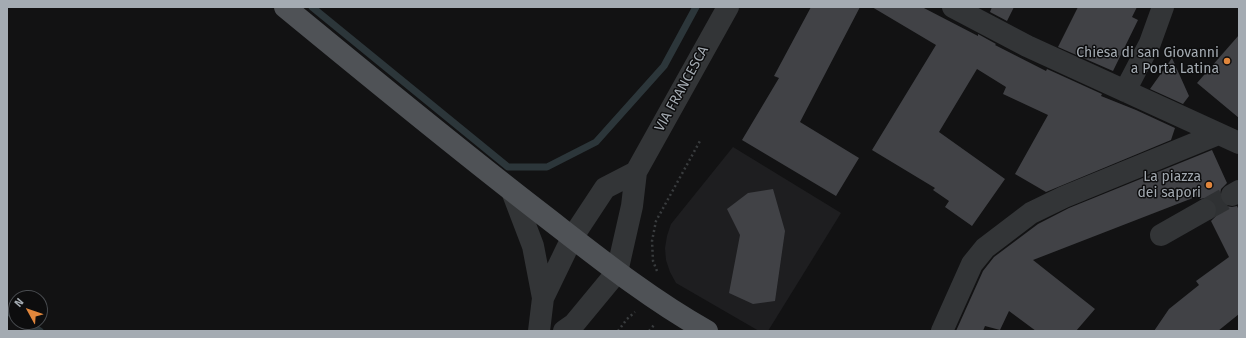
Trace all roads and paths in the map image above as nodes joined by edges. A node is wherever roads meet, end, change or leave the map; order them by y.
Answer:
1 (285, 7) edge
2 (728, 7) edge
3 (953, 7) edge
4 (1163, 7) edge
5 (1124, 91) junction
6 (1218, 134) junction
7 (700, 141) dead end
8 (1239, 143) edge
9 (636, 172) junction
10 (512, 192) junction
11 (1205, 210) tunnel mouth
12 (1161, 235) dead end
13 (572, 238) junction
14 (617, 272) junction
15 (658, 274) dead end
16 (543, 298) junction
17 (638, 309) dead end
18 (539, 331) edge
19 (564, 331) edge
20 (618, 331) edge
21 (707, 331) edge
22 (942, 331) edge

1 - 10 main road
2 - 9 street, VIA FRANCESCA
3 - 5 street
4 - 5 street
5 - 6 street
6 - 8 street
6 - 22 street
7 - 15 path
9 - 13 street
9 - 14 street, VIA FRANCESCA
10 - 13 main road
10 - 16 street
11 - 12 street
13 - 14 main road
13 - 16 street
14 - 19 street
14 - 21 main road
16 - 18 street
17 - 20 path

